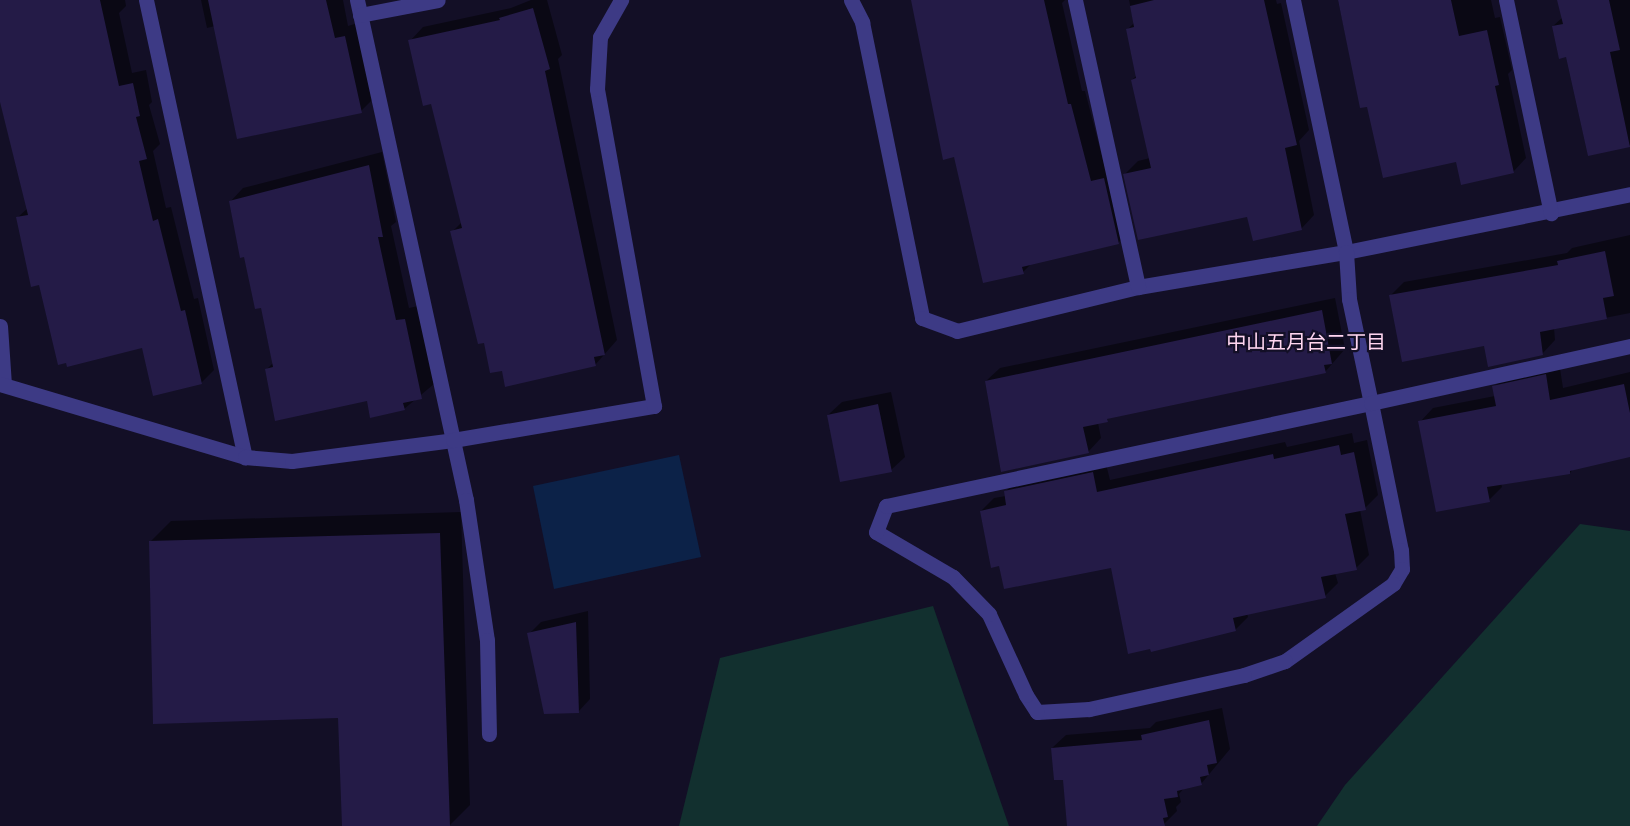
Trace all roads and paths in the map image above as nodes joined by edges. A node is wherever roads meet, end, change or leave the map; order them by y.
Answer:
1 (146, 0) edge
2 (438, 0) edge
3 (621, 0) edge
4 (851, 0) edge
5 (1075, 0) edge
6 (1293, 0) edge
7 (1506, 0) edge
8 (358, 7) edge
9 (1630, 195) edge
10 (1551, 213) junction
11 (1346, 252) junction
12 (1138, 287) junction
13 (0, 327) edge
14 (1630, 346) edge
15 (2, 384) edge
16 (1371, 403) junction
17 (453, 440) junction
18 (245, 457) junction
19 (489, 734) dead end

1 - 18 street
2 - 8 street
3 - 17 street
4 - 12 street
5 - 12 street
6 - 11 street
7 - 10 street
8 - 17 street
9 - 10 street
10 - 11 street
11 - 12 street
11 - 16 street
13 - 15 street
14 - 16 street
15 - 18 street
16 - 16 street
17 - 18 street
17 - 19 street

